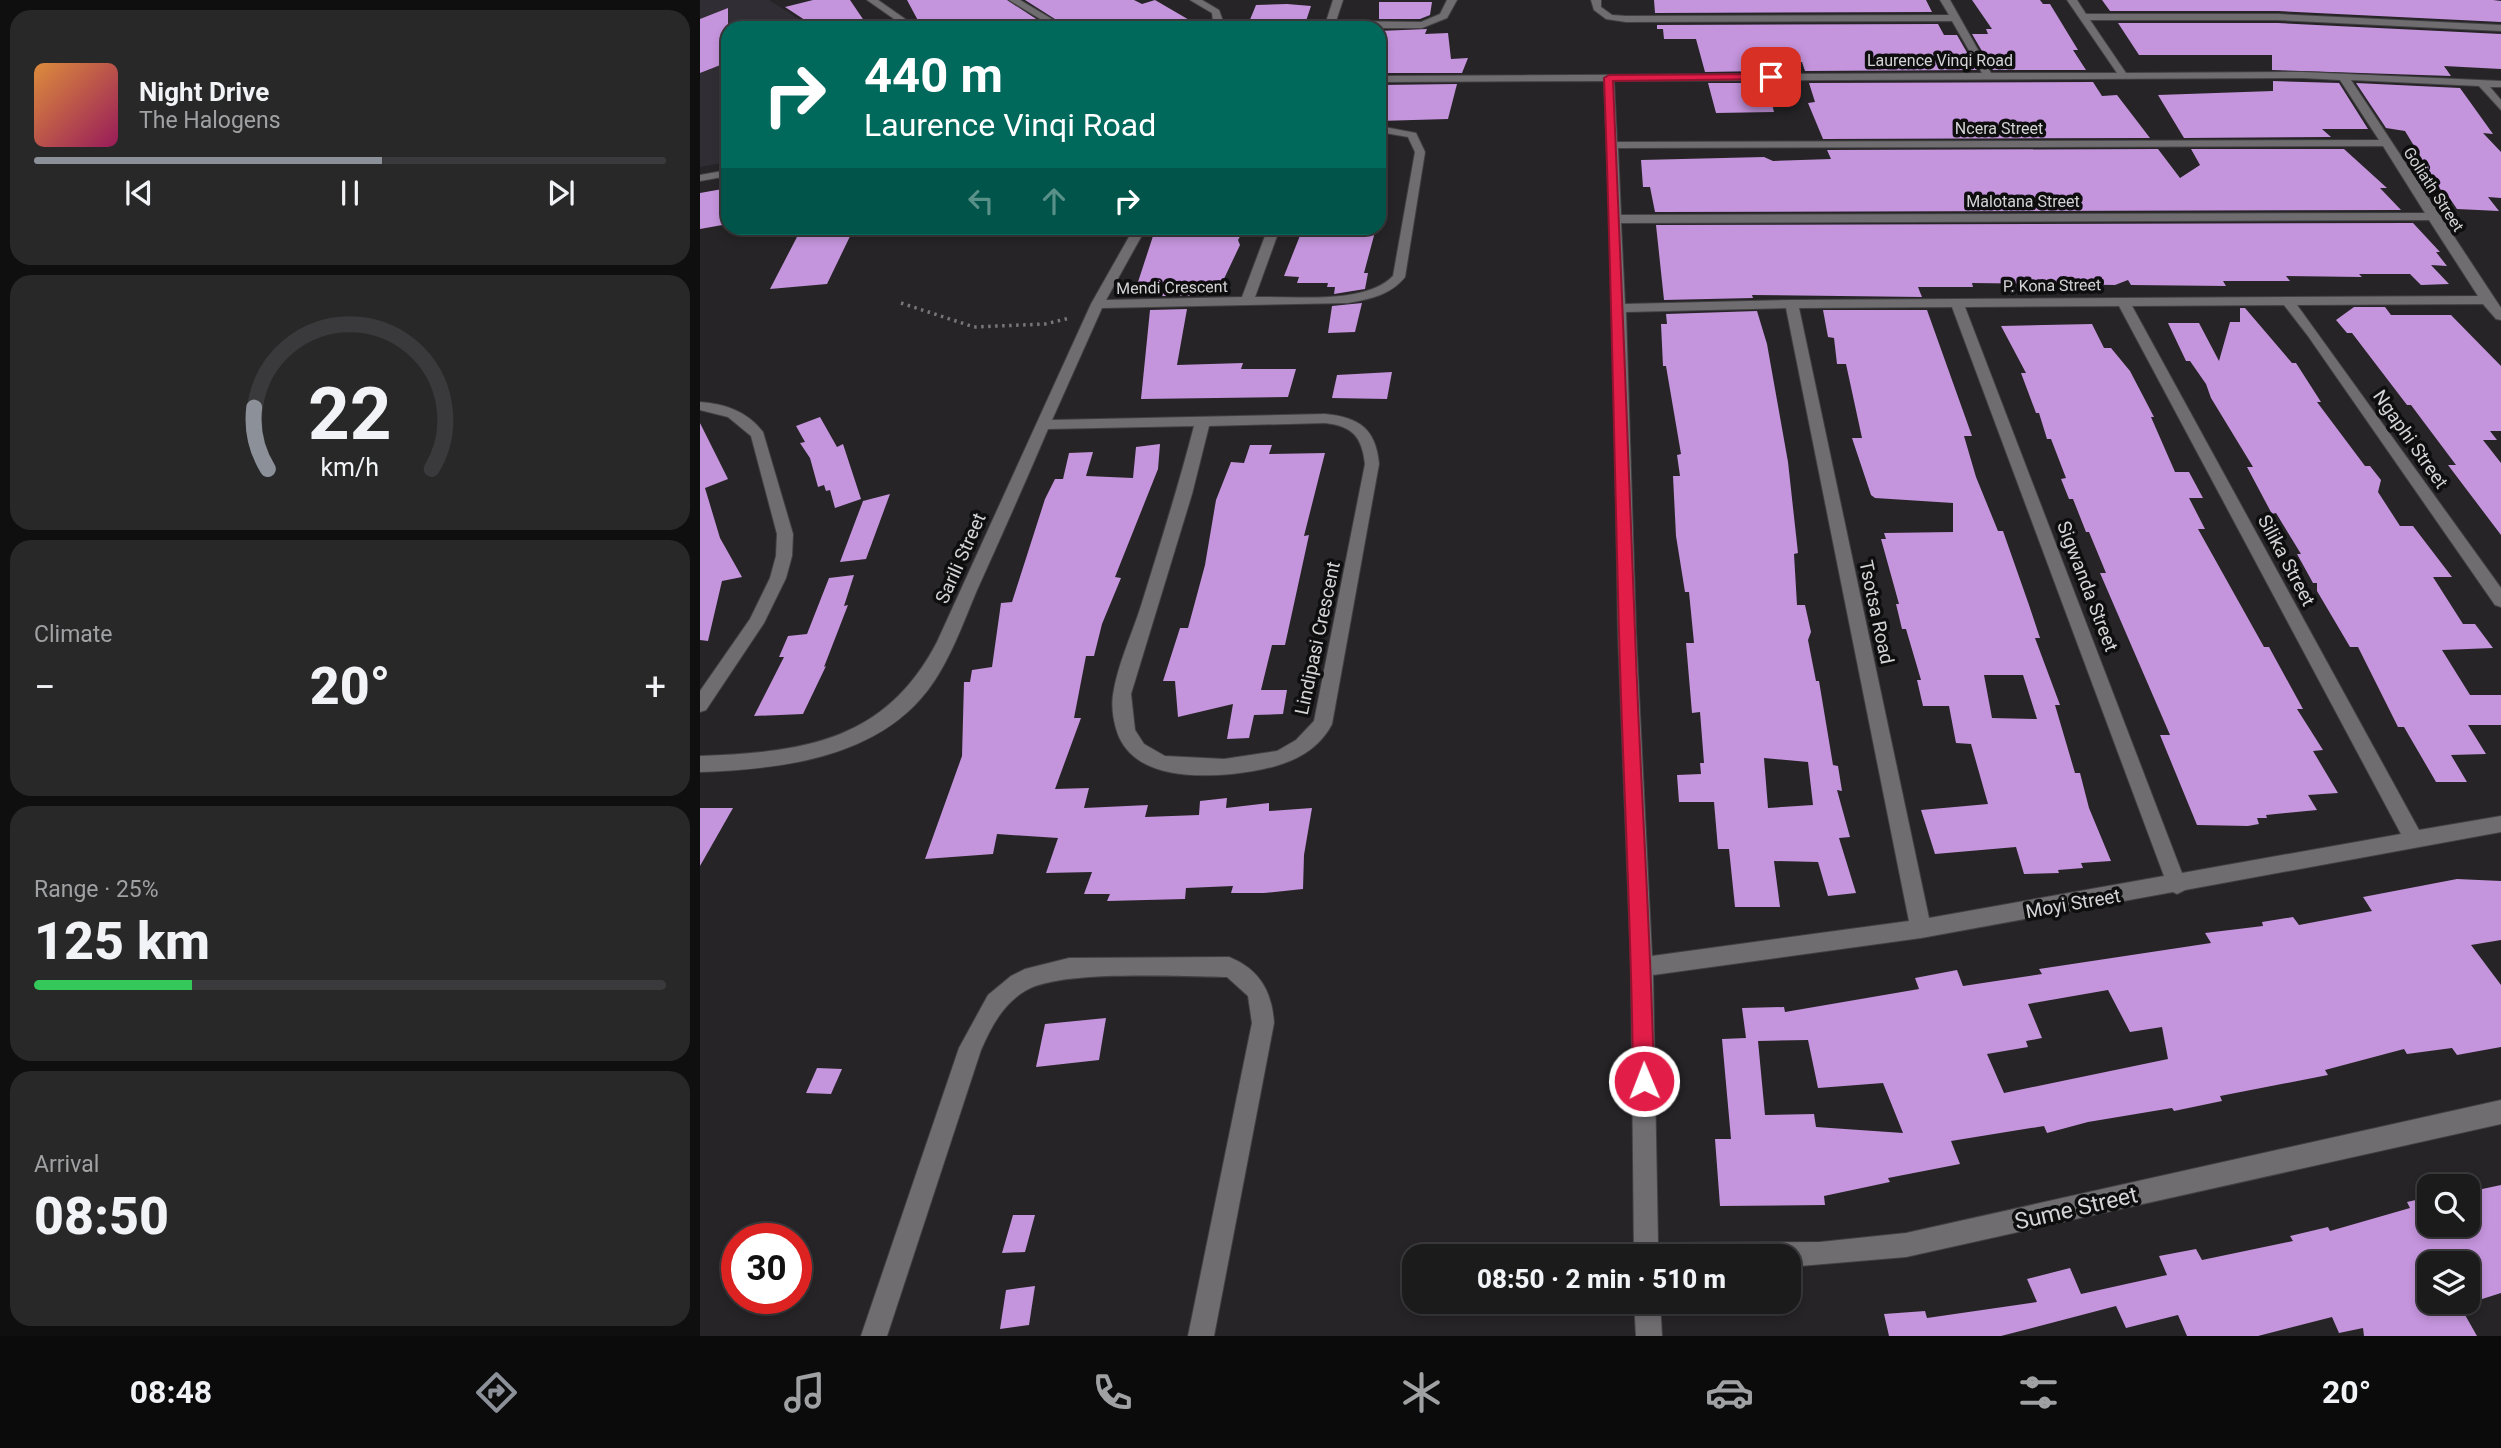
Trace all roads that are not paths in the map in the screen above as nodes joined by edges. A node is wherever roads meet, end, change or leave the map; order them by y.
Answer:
1 (872, 0) edge
2 (1014, 0) edge
3 (1195, 0) edge
4 (1338, 0) edge
5 (1452, 0) edge
6 (1596, 0) edge
7 (1945, 0) edge
8 (2072, 0) edge
9 (2084, 17) junction
10 (1954, 18) junction
11 (903, 21) edge
12 (1050, 21) edge
13 (1217, 21) edge
14 (1332, 21) edge
15 (1386, 25) edge
16 (2501, 28) edge
17 (2123, 75) junction
18 (1988, 76) junction
19 (2343, 76) junction
20 (1609, 78) junction
21 (1386, 79) edge
22 (2482, 83) junction
23 (2501, 84) edge
24 (2501, 107) edge
25 (1386, 130) edge
26 (2387, 143) junction
27 (1611, 145) junction
28 (721, 174) edge
29 (700, 178) edge
30 (2433, 216) junction
31 (1614, 219) junction
32 (1136, 235) edge
33 (1271, 235) edge
34 (2487, 300) junction
35 (1247, 302) junction
36 (2123, 302) junction
37 (2288, 302) junction
38 (1957, 303) junction
39 (1097, 304) junction
40 (1792, 304) junction
41 (1619, 308) junction
42 (2501, 317) edge
43 (700, 406) edge
44 (1203, 421) junction
45 (1044, 425) junction
46 (2501, 601) edge
47 (700, 705) edge
48 (700, 764) edge
49 (2501, 824) edge
50 (2414, 839) junction
51 (2177, 885) junction
52 (1921, 929) junction
53 (1642, 967) junction
54 (2501, 1112) edge
55 (1646, 1244) edge
56 (1801, 1254) edge
57 (1648, 1314) edge
58 (874, 1336) edge
59 (1201, 1336) edge
60 (1649, 1336) edge

1 - 11 street
2 - 12 street
3 - 13 street
4 - 14 street
5 - 15 street
6 - 10 street
7 - 10 street
8 - 9 street
9 - 16 street
9 - 17 street
10 - 18 street
17 - 18 street, Laurence Vinqi Road
17 - 19 street, Laurence Vinqi Road
18 - 20 street, Laurence Vinqi Road
19 - 22 street, Laurence Vinqi Road
19 - 26 street, Goliath Street
20 - 21 street, Laurence Vinqi Road
20 - 27 street
22 - 23 street, Laurence Vinqi Road
22 - 24 street
25 - 35 street, Mendi Crescent
26 - 27 street, Ncera Street
26 - 30 street, Goliath Street
27 - 31 street
28 - 29 street
30 - 31 street, Malotana Street
30 - 34 street, Goliath Street
31 - 41 street
32 - 39 street, Sarili Street
33 - 35 street, Mendi Crescent
34 - 37 street, P. Kona Street
34 - 42 street, Goliath Street
35 - 39 street, Mendi Crescent
36 - 37 street, P. Kona Street
36 - 38 street, P. Kona Street
36 - 50 street, Silika Street
37 - 46 street, Ngaphi Street
38 - 40 street, P. Kona Street
38 - 51 street, Sigwanda Street
39 - 45 street, Sarili Street
40 - 41 street, P. Kona Street
40 - 52 street, Tsotsa Road
41 - 53 street
43 - 47 street
44 - 44 street, Lindipasi Crescent
44 - 45 street, Lindipasi Crescent
45 - 48 street, Sarili Street
49 - 50 street, Moyi Street
50 - 51 street, Moyi Street
51 - 52 street, Moyi Street
52 - 53 street, Moyi Street
53 - 55 street
54 - 56 street, Sume Street
57 - 60 street
58 - 59 street

